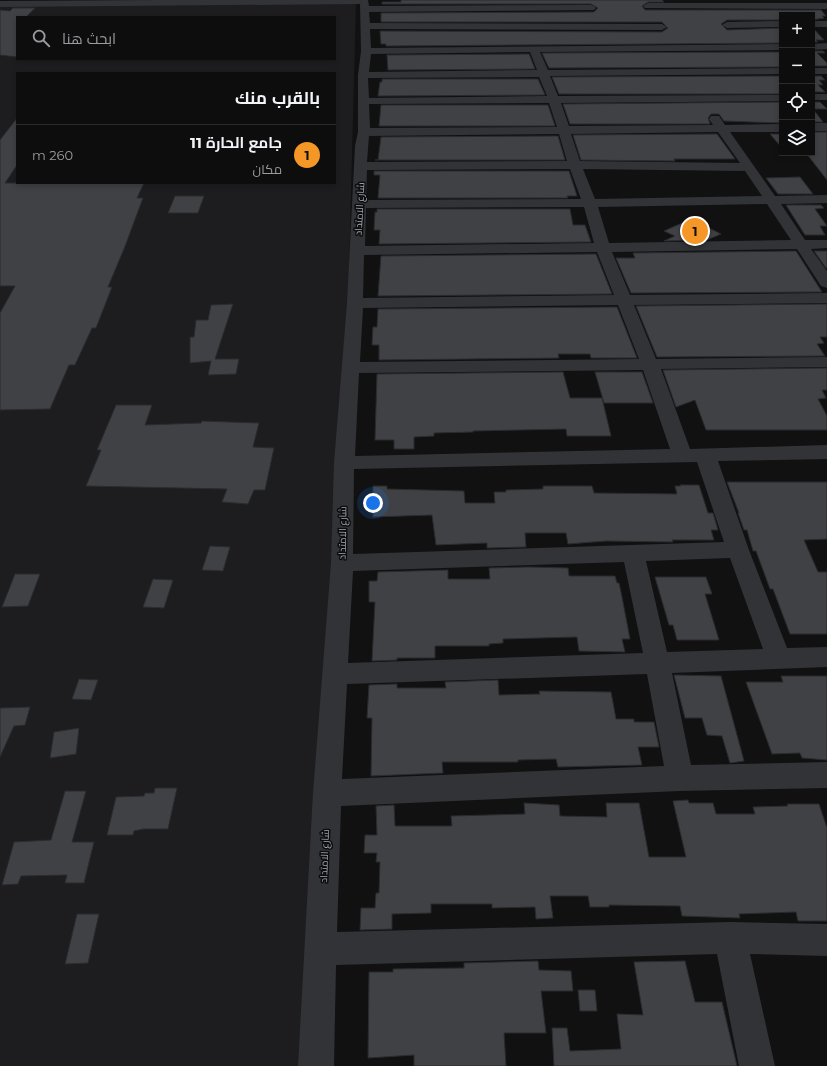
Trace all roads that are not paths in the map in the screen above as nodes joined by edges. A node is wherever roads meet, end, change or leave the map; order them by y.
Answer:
1 (164, 1) edge
2 (32, 2) edge
3 (646, 3) edge
4 (776, 3) edge
5 (0, 4) edge
6 (505, 4) edge
7 (589, 4) edge
8 (709, 6) junction
9 (827, 6) edge
10 (364, 9) edge
11 (722, 20) junction
12 (779, 24) edge
13 (815, 24) edge
14 (827, 24) edge
15 (512, 26) junction
16 (600, 27) junction
17 (662, 27) junction
18 (815, 46) edge
19 (827, 46) edge
20 (671, 47) junction
21 (744, 47) junction
22 (779, 47) edge
23 (527, 49) junction
24 (366, 51) junction
25 (779, 71) edge
26 (815, 71) edge
27 (827, 71) edge
28 (682, 72) junction
29 (544, 74) junction
30 (363, 75) junction
31 (815, 97) edge
32 (827, 97) edge
33 (700, 98) junction
34 (779, 98) edge
35 (554, 100) junction
36 (364, 101) junction
37 (827, 127) edge
38 (779, 128) edge
39 (815, 128) edge
40 (721, 129) junction
41 (564, 130) junction
42 (364, 132) junction
43 (575, 165) junction
44 (361, 166) junction
45 (749, 167) junction
46 (827, 199) edge
47 (771, 200) junction
48 (590, 203) junction
49 (359, 204) junction
50 (827, 244) edge
51 (801, 245) junction
52 (603, 247) junction
53 (357, 251) junction
54 (827, 282) edge
55 (827, 298) edge
56 (626, 301) junction
57 (355, 303) junction
58 (827, 362) edge
59 (650, 365) junction
60 (350, 368) junction
61 (827, 452) edge
62 (682, 454) junction
63 (704, 454) junction
64 (344, 463) junction
65 (738, 550) junction
66 (633, 553) junction
67 (342, 563) junction
68 (827, 657) edge
69 (779, 659) junction
70 (657, 662) junction
71 (336, 674) junction
72 (680, 778) junction
73 (826, 779) edge
74 (327, 793) junction
75 (730, 938) junction
76 (827, 940) edge
77 (320, 949) junction
78 (316, 1066) edge
79 (757, 1066) edge

1 - 2 street
1 - 10 street
2 - 5 street
3 - 8 street
3 - 17 street
4 - 8 street
4 - 9 street
6 - 7 street
6 - 10 street
6 - 15 street
7 - 16 street
8 - 11 street
10 - 15 street
10 - 24 street, شارع الامتداد
11 - 12 street
11 - 21 street
13 - 14 street
15 - 16 street
15 - 23 street
16 - 17 street
17 - 20 street
18 - 19 street
20 - 21 street
20 - 23 street
20 - 28 street
21 - 22 street
23 - 24 street
23 - 29 street
24 - 30 street, شارع الامتداد
25 - 28 street
26 - 27 street
28 - 29 street
28 - 33 street
29 - 30 street
29 - 35 street
30 - 36 street, شارع الامتداد
31 - 32 street
33 - 34 street
33 - 35 street
33 - 40 street
35 - 36 street
35 - 41 street
36 - 42 street, شارع الامتداد
37 - 39 street
38 - 40 street
40 - 41 street
40 - 45 street
41 - 42 street
41 - 43 street
42 - 44 street, شارع الامتداد
43 - 44 street
43 - 45 street
43 - 48 street
44 - 49 street, شارع الامتداد
45 - 47 street
46 - 47 street
47 - 48 street
47 - 51 street
48 - 49 street
48 - 52 street
49 - 53 street, شارع الامتداد
50 - 51 street
51 - 52 street
51 - 54 street
52 - 53 street
52 - 56 street
53 - 57 street, شارع الامتداد
55 - 56 street
56 - 57 street
56 - 59 street
57 - 60 street, شارع الامتداد
58 - 59 street
59 - 60 street
59 - 62 street
60 - 64 street, شارع الامتداد
61 - 63 street
62 - 63 street
62 - 64 street
63 - 65 street
64 - 67 street, شارع الامتداد
65 - 66 street
65 - 69 street
66 - 67 street
66 - 70 street
67 - 71 street, شارع الامتداد
68 - 69 street
69 - 70 street
70 - 71 street
70 - 72 street
71 - 74 street, شارع الامتداد
72 - 73 street
72 - 74 street
74 - 77 street, شارع الامتداد
75 - 76 street
75 - 77 street
75 - 79 street
77 - 78 street, شارع الامتداد

